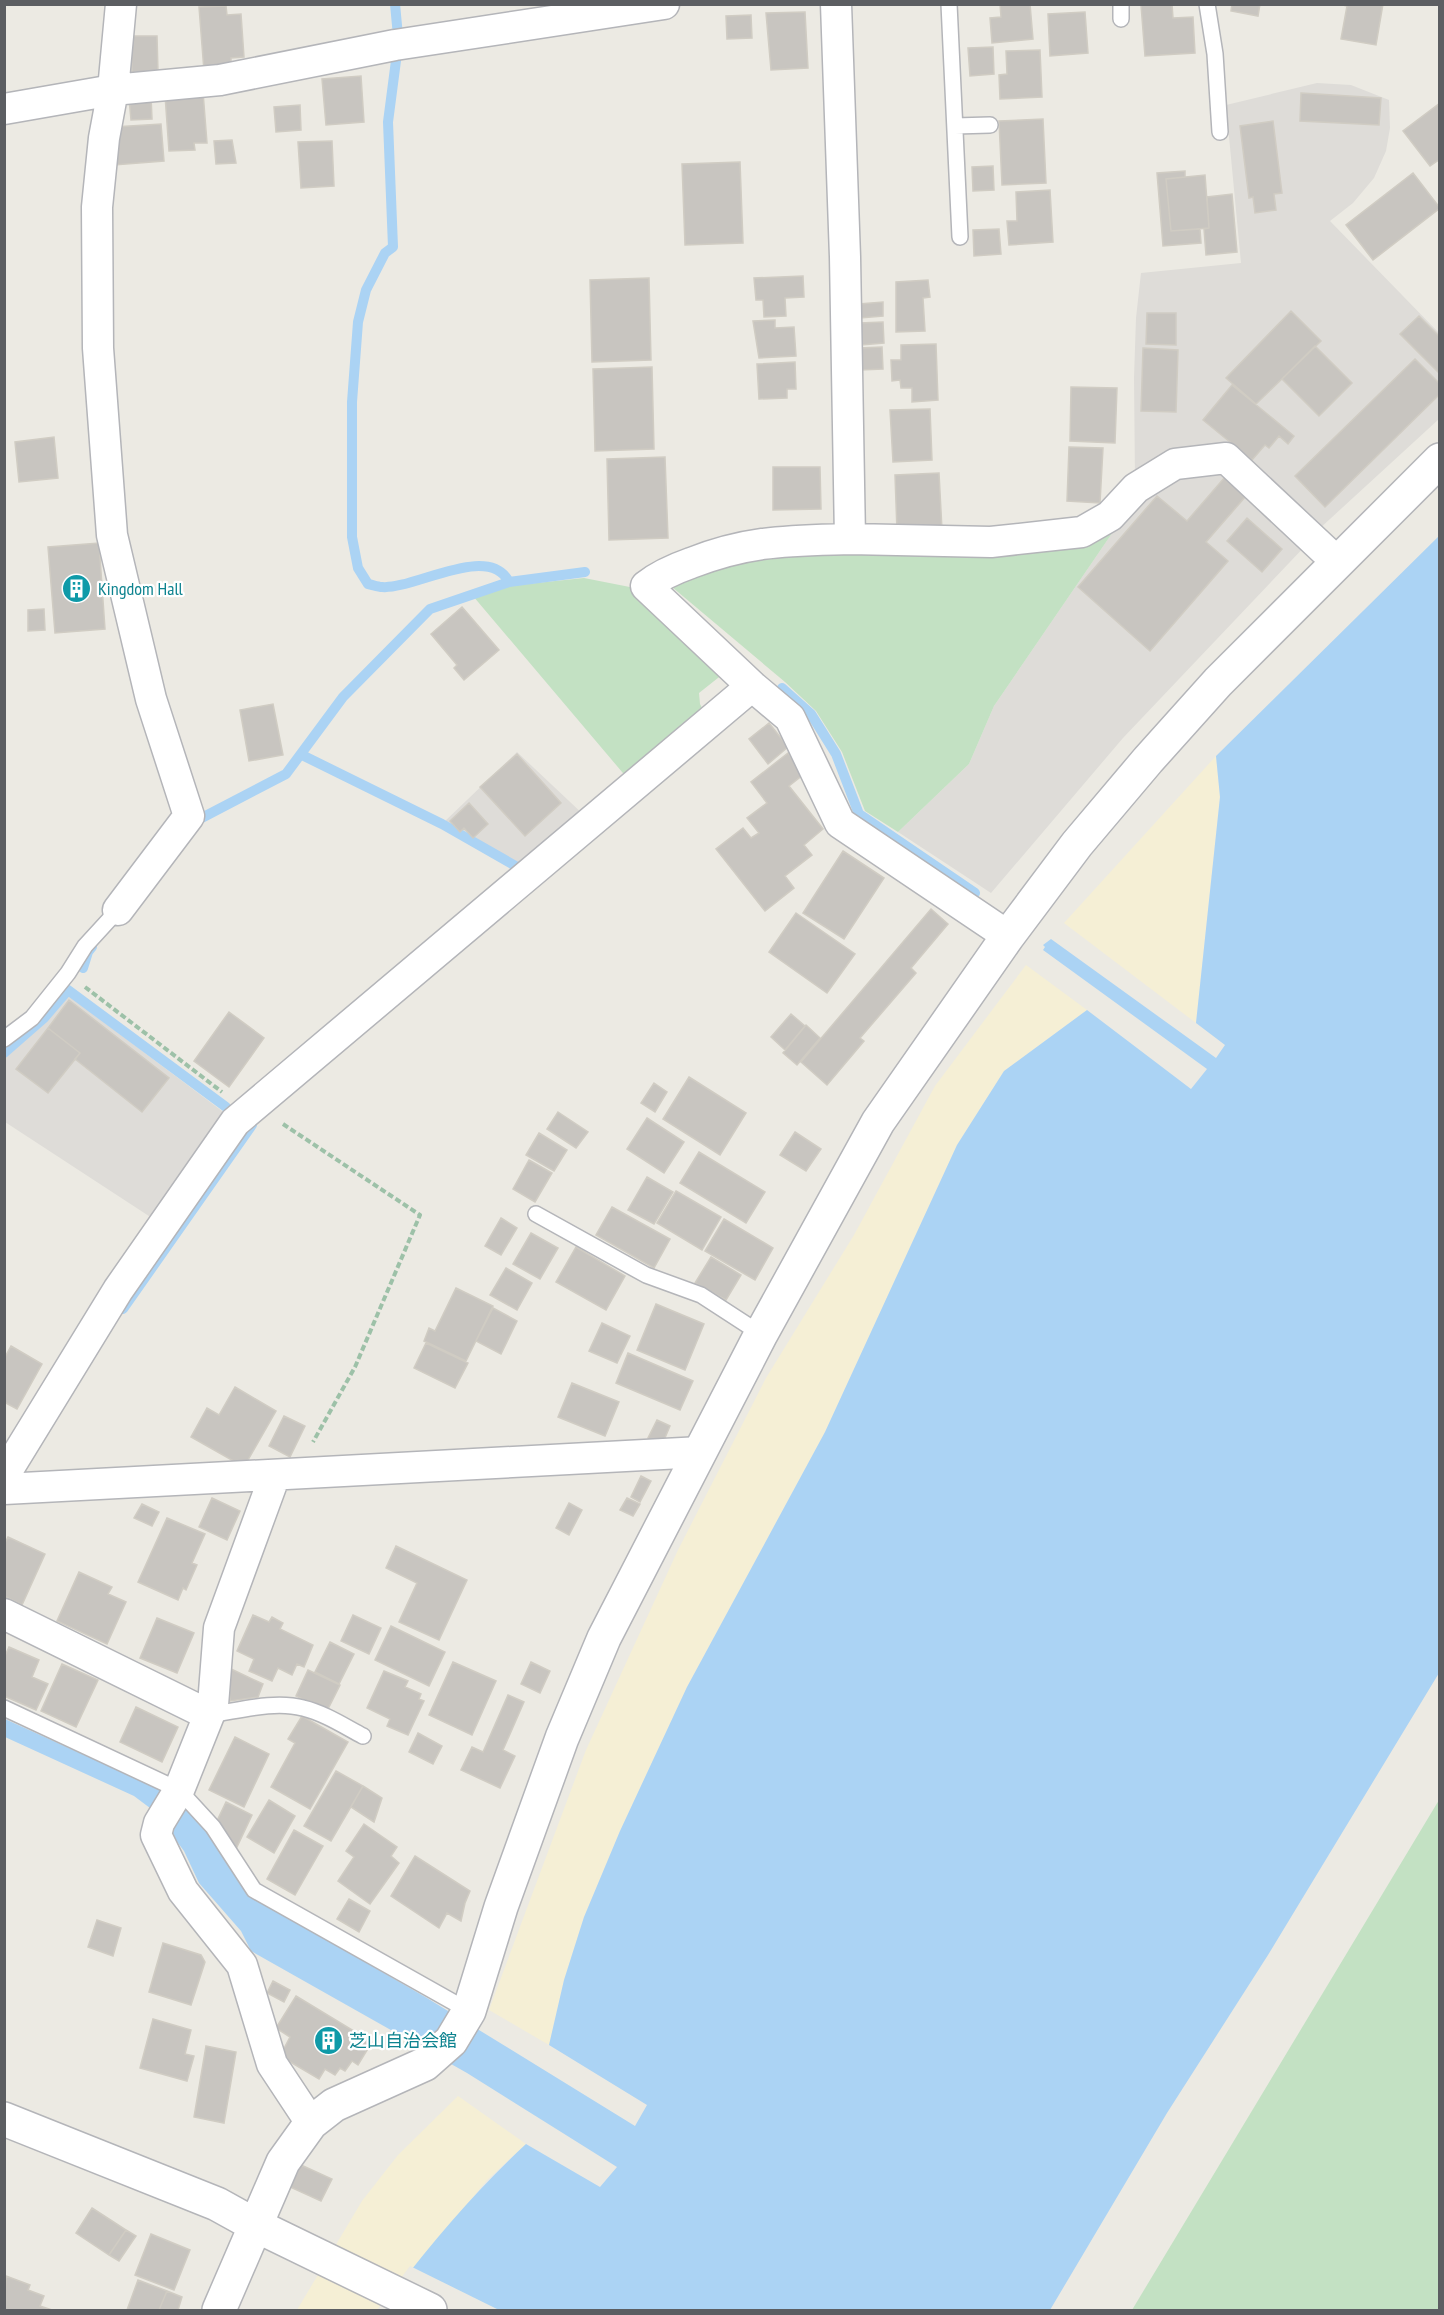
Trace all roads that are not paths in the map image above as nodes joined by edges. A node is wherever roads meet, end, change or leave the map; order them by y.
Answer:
1 (121, 4) edge
2 (664, 4) edge
3 (836, 4) edge
4 (949, 4) edge
5 (1207, 4) edge
6 (113, 90) junction
7 (4, 109) edge
8 (990, 125) dead end
9 (955, 126) junction
10 (1220, 132) dead end
11 (960, 237) dead end
12 (1440, 460) edge
13 (850, 539) junction
14 (1336, 561) junction
15 (752, 686) junction
16 (118, 910) joint
17 (1008, 936) junction
18 (4, 1039) edge
19 (536, 1214) dead end
20 (761, 1334) junction
21 (13, 1444) edge
22 (701, 1452) junction
23 (285, 1474) junction
24 (4, 1476) edge
25 (4, 1489) edge
26 (4, 1614) edge
27 (4, 1708) edge
28 (209, 1715) junction
29 (363, 1736) dead end
30 (178, 1790) junction
31 (469, 2011) junction
32 (4, 2119) edge
33 (311, 2123) junction
34 (255, 2225) junction
35 (219, 2310) edge
36 (430, 2310) edge

1 - 6 street
2 - 6 street
3 - 13 street
4 - 9 lane
5 - 10 lane
6 - 7 street
6 - 16 street
8 - 9 lane
9 - 11 lane
12 - 14 street
13 - 14 street
13 - 15 street
14 - 17 street
15 - 17 street
15 - 21 street
16 - 18 lane
17 - 20 street
19 - 20 lane
20 - 22 street
21 - 24 street
22 - 23 street
22 - 31 street
23 - 25 street
23 - 28 street
26 - 28 street
27 - 30 lane
28 - 29 lane
28 - 30 street
30 - 31 lane
30 - 33 street
31 - 33 street
32 - 34 street
33 - 34 street
34 - 35 street
34 - 36 street

